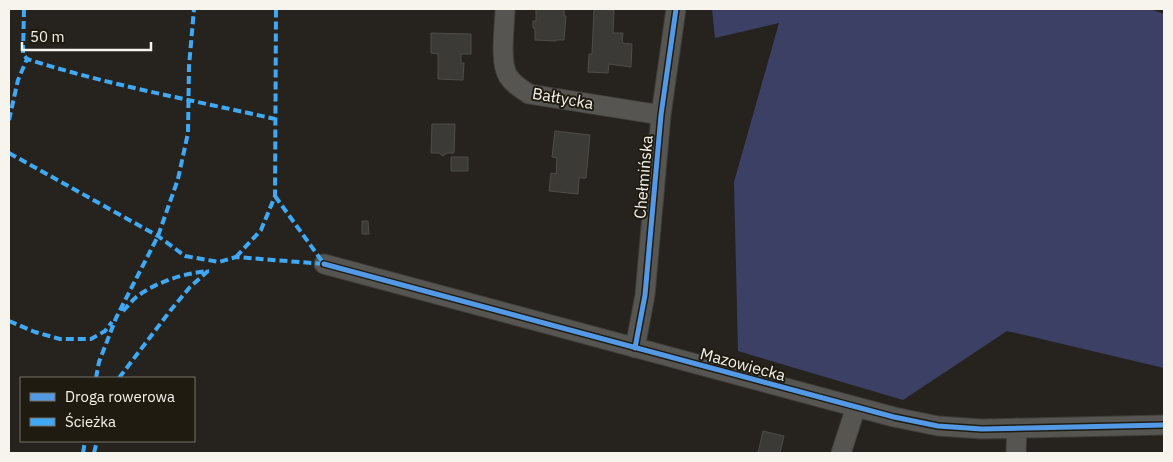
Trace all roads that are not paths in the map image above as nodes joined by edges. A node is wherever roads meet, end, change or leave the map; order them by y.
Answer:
1 (505, 9) edge
2 (676, 9) edge
3 (661, 115) junction
4 (324, 264) dead end
5 (635, 348) junction
6 (856, 407) junction
7 (1164, 426) edge
8 (1018, 428) junction
9 (841, 453) edge
10 (1016, 453) edge

1 - 3 street, Bałtycka
2 - 3 street, Chełmińska
3 - 5 street, Chełmińska
4 - 5 street, Mazowiecka
5 - 6 street, Mazowiecka
6 - 8 street, Mazowiecka
6 - 9 street
7 - 8 street, Mazowiecka
8 - 10 street

